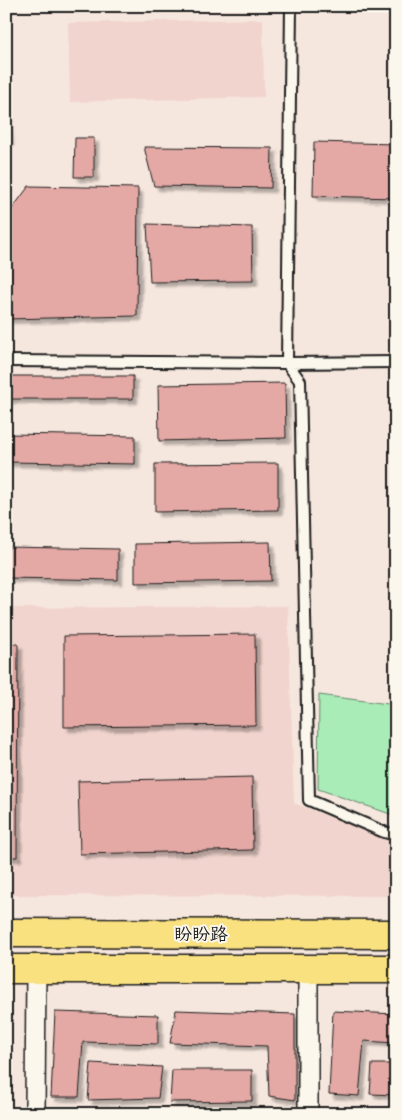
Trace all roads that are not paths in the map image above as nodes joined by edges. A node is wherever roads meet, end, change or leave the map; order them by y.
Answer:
1 (291, 6) edge
2 (6, 361) edge
3 (396, 362) edge
4 (287, 363) junction
5 (396, 835) edge
6 (6, 933) edge
7 (396, 934) edge
8 (6, 969) edge
9 (36, 969) junction
10 (308, 969) junction
11 (396, 969) edge
12 (35, 1114) edge
13 (308, 1114) edge

1 - 4 lane
2 - 4 lane
3 - 4 lane
4 - 5 lane
6 - 7 main road, 盼盼路
8 - 9 main road, 盼盼路
9 - 10 main road, 盼盼路
9 - 12 street
10 - 11 main road, 盼盼路
10 - 13 street

